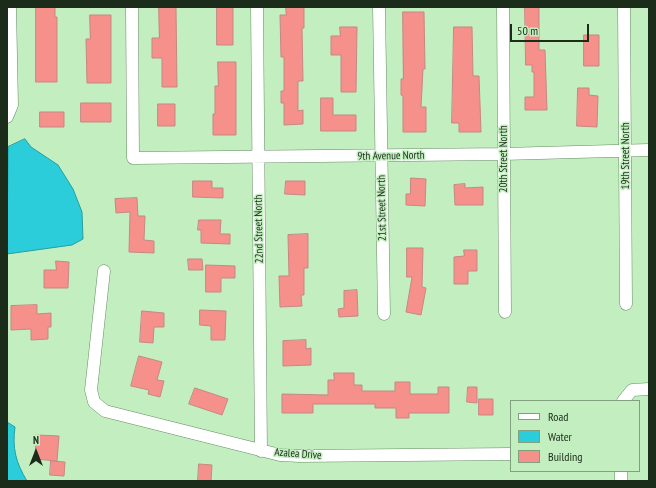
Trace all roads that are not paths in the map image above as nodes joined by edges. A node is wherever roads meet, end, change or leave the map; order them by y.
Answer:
1 (10, 7) edge
2 (132, 7) edge
3 (257, 7) edge
4 (380, 7) edge
5 (503, 7) edge
6 (624, 7) edge
7 (7, 117) edge
8 (626, 150) junction
9 (649, 150) edge
10 (503, 154) junction
11 (381, 156) junction
12 (258, 157) junction
13 (104, 271) dead end
14 (626, 304) dead end
15 (505, 312) dead end
16 (384, 314) dead end
17 (649, 389) edge
18 (624, 400) edge
19 (262, 451) junction
20 (510, 454) edge

1 - 7 street
2 - 12 street, 9th Avenue North
3 - 12 street, 22nd Street North
4 - 11 street, 21st Street North
5 - 10 street, 20th Street North
6 - 8 street, 19th Street North
8 - 9 street, 9th Avenue North
8 - 10 street, 9th Avenue North
8 - 14 street, 19th Street North
10 - 11 street, 9th Avenue North
10 - 15 street, 20th Street North
11 - 12 street, 9th Avenue North
11 - 16 street, 21st Street North
12 - 19 street, 22nd Street North
13 - 19 street, Azalea Drive
17 - 18 street
19 - 20 street, Azalea Drive

